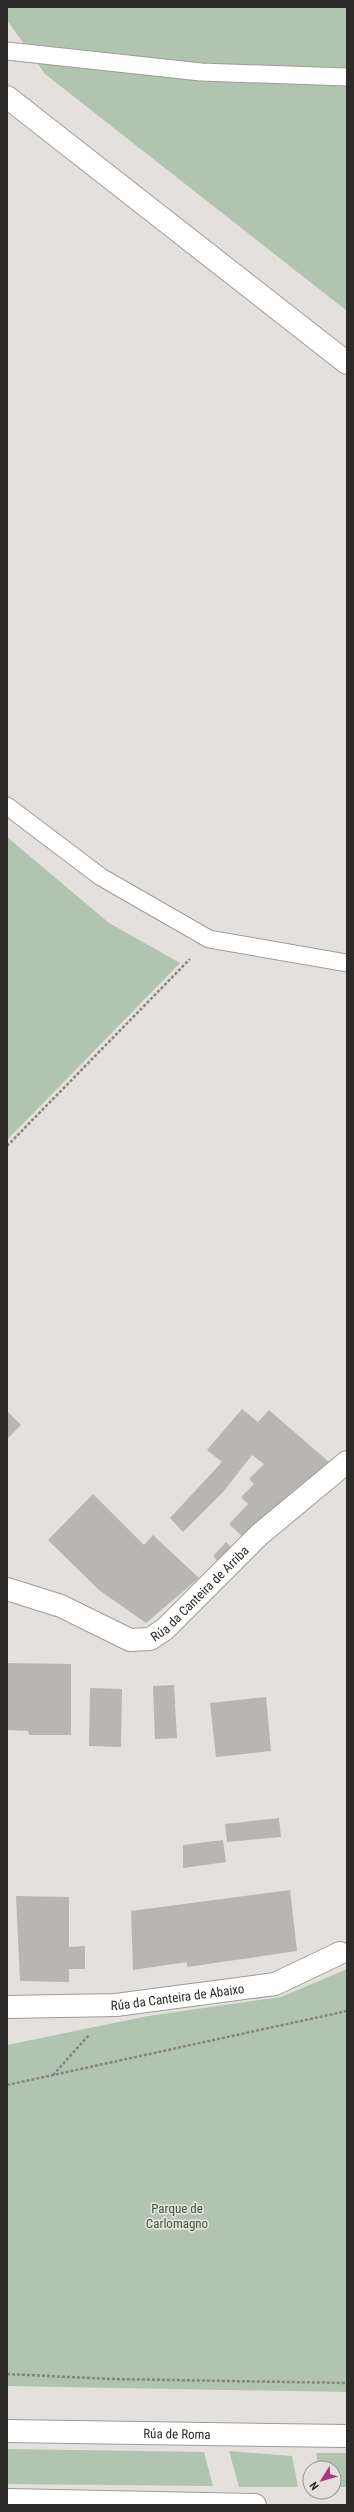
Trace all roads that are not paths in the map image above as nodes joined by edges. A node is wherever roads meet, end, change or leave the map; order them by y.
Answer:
1 (7, 51) edge
2 (347, 77) edge
3 (7, 97) edge
4 (347, 363) edge
5 (7, 806) edge
6 (347, 963) edge
7 (347, 1462) edge
8 (7, 1588) edge
9 (340, 1953) dead end
10 (7, 2007) edge
11 (7, 2431) edge
12 (347, 2436) edge
13 (7, 2500) edge
14 (255, 2505) edge

1 - 2 lane
3 - 4 street
5 - 6 lane
7 - 8 street, Rúa da Canteira de Arriba
9 - 10 street, Rúa da Canteira de Abaixo
11 - 12 street, Rúa de Roma
13 - 14 street

